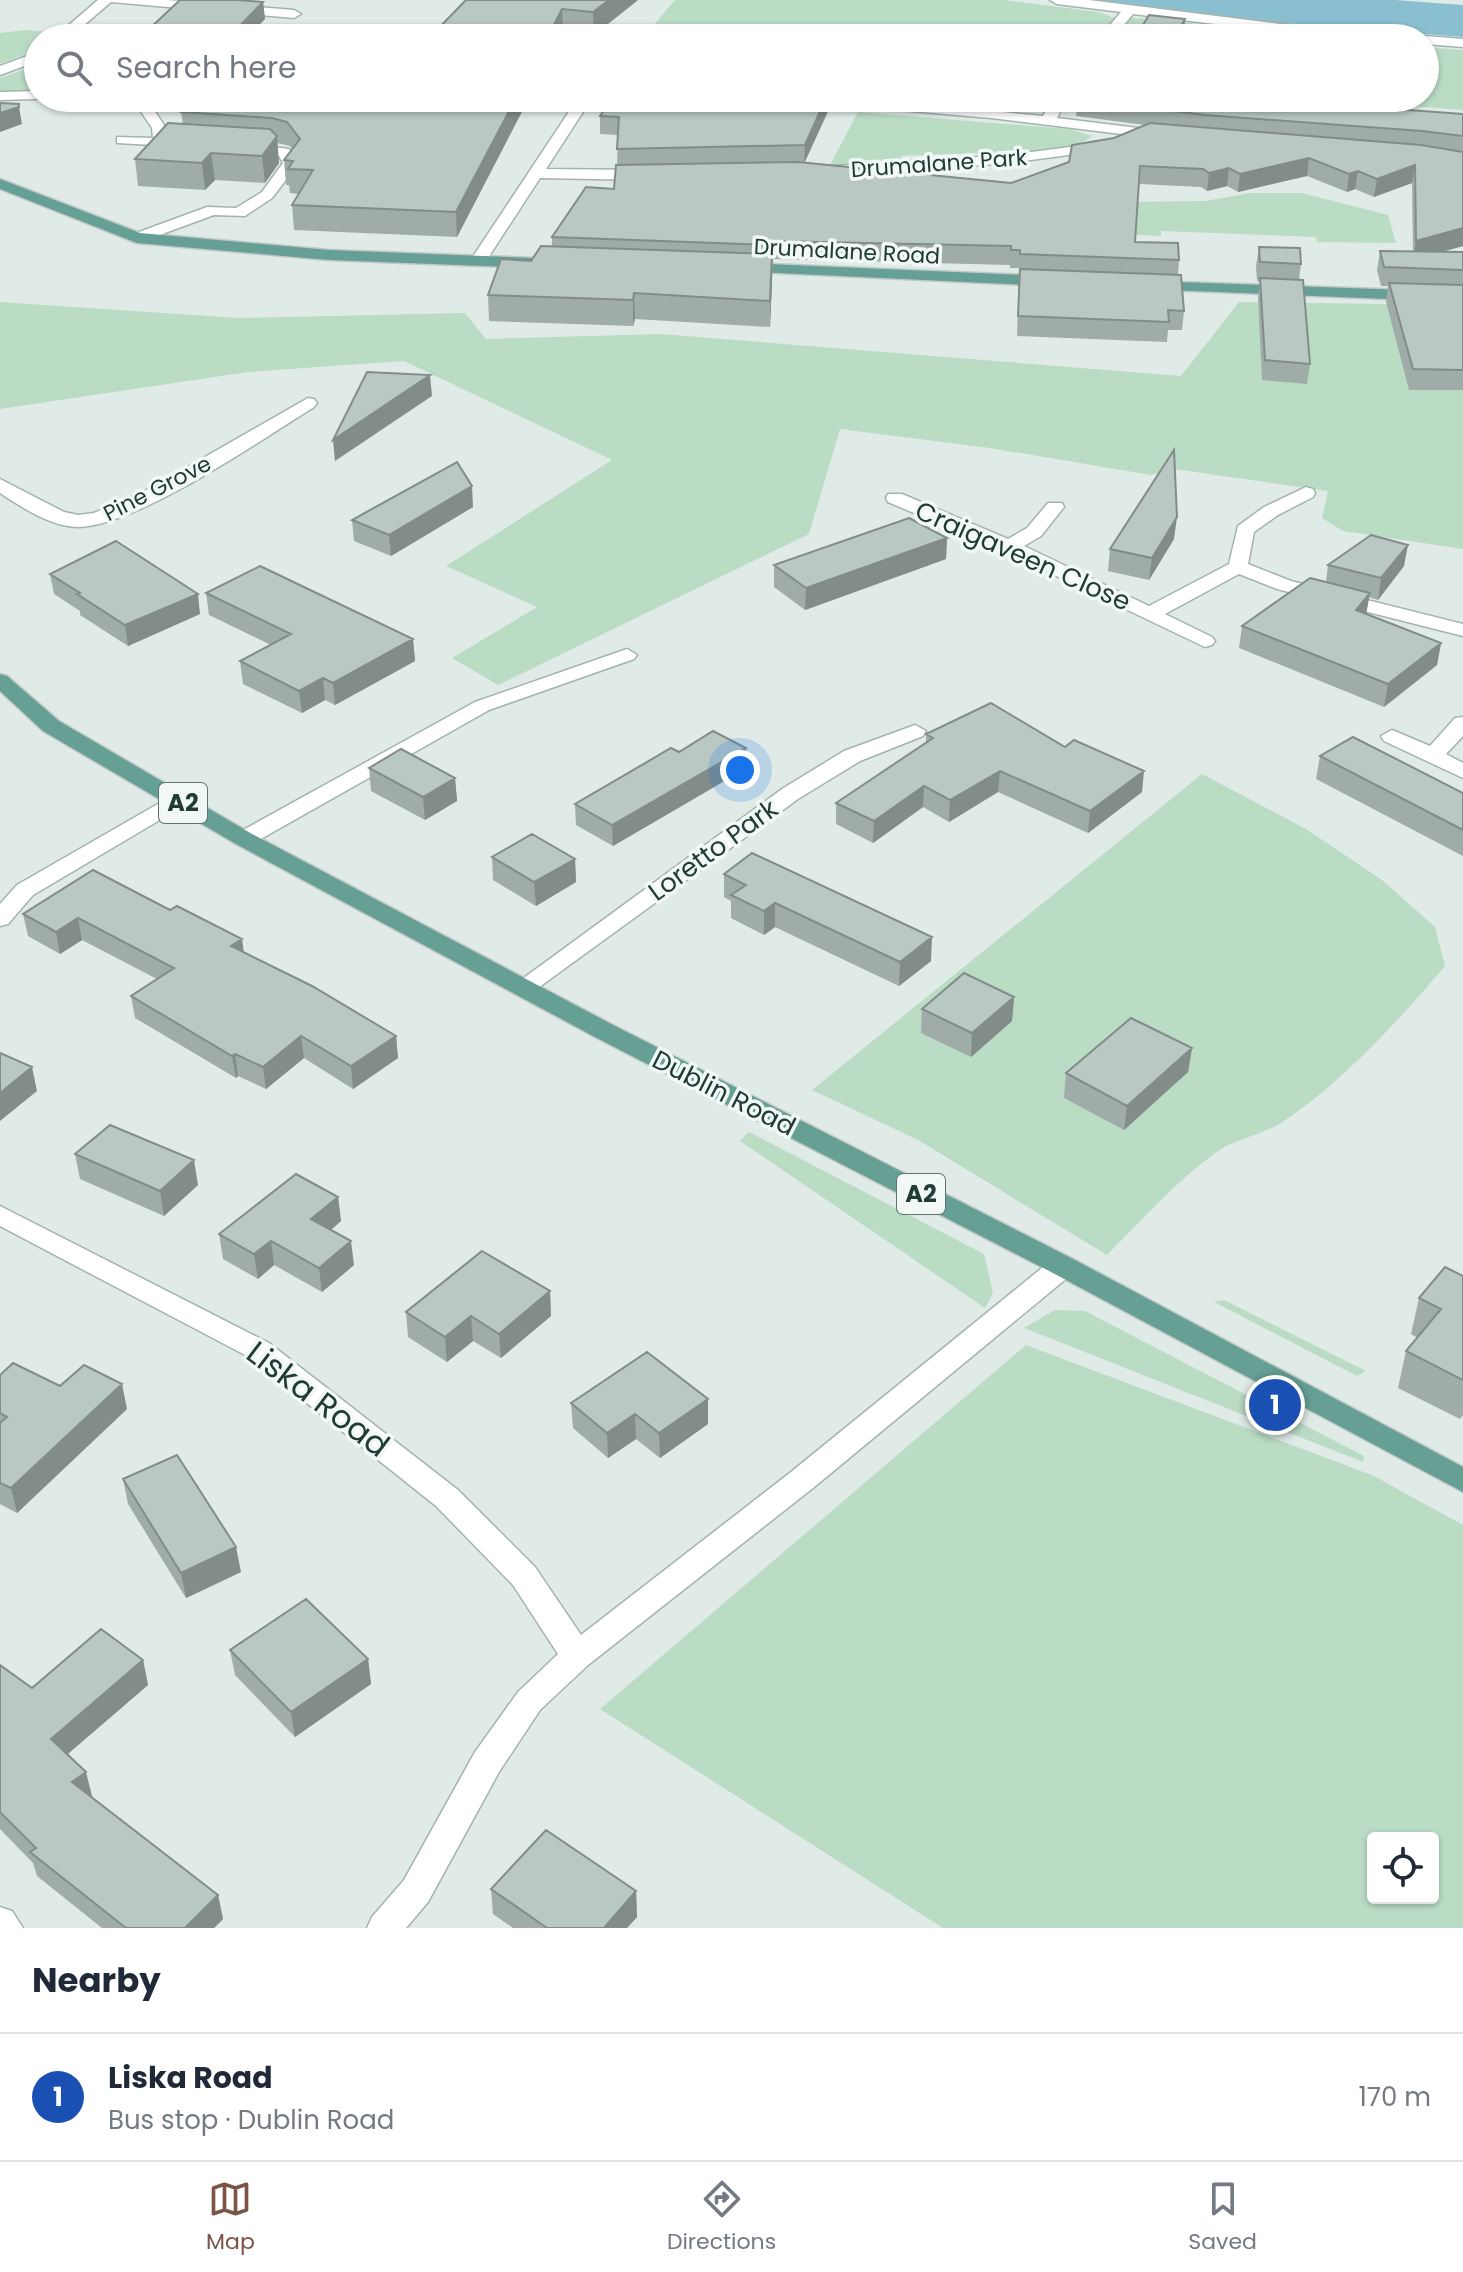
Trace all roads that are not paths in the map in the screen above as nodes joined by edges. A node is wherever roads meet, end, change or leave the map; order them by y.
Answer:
1 (106, 0) edge
2 (116, 0) edge
3 (1057, 0) edge
4 (1130, 9) junction
5 (294, 14) dead end
6 (1119, 23) joint
7 (78, 24) edge
8 (1128, 24) edge
9 (1264, 24) edge
10 (1439, 41) edge
11 (1463, 43) edge
12 (24, 62) edge
13 (0, 71) edge
14 (24, 95) edge
15 (0, 96) edge
16 (149, 112) edge
17 (576, 112) edge
18 (953, 112) edge
19 (1053, 112) edge
20 (1048, 121) junction
21 (1144, 133) junction
22 (1174, 136) edge
23 (122, 140) dead end
24 (161, 142) junction
25 (204, 145) edge
26 (232, 147) edge
27 (812, 172) edge
28 (537, 173) junction
29 (662, 176) edge
30 (0, 184) edge
31 (137, 238) junction
32 (478, 261) junction
33 (555, 263) edge
34 (723, 267) edge
35 (1062, 282) edge
36 (1140, 285) edge
37 (1463, 297) edge
38 (308, 403) dead end
39 (0, 485) edge
40 (1306, 493) dead end
41 (895, 498) dead end
42 (1055, 507) dead end
43 (1009, 546) junction
44 (1238, 567) junction
45 (1150, 614) junction
46 (1463, 630) edge
47 (1205, 641) dead end
48 (627, 655) dead end
49 (0, 680) edge
50 (1463, 723) edge
51 (915, 731) dead end
52 (1392, 736) dead end
53 (1433, 756) junction
54 (1463, 771) edge
55 (177, 800) junction
56 (244, 839) junction
57 (0, 919) edge
58 (522, 988) junction
59 (0, 1215) edge
60 (1063, 1266) junction
61 (1463, 1481) edge
62 (577, 1656) junction
63 (0, 1922) edge
64 (6, 1928) edge
65 (384, 1928) edge

1 - 7 street
2 - 5 street
3 - 4 street
4 - 6 street
4 - 9 street
6 - 8 street
10 - 11 street
12 - 13 street
14 - 15 street
16 - 24 street
17 - 28 street
18 - 20 street, Drumalane Park
19 - 20 street
20 - 21 street, Drumalane Park
21 - 22 street, Drumalane Park
21 - 27 street, Drumalane Park
23 - 24 street
24 - 25 street
26 - 31 street
28 - 29 street
28 - 32 street
30 - 31 main road
31 - 32 main road
32 - 33 main road
34 - 35 main road, Drumalane Road
36 - 37 main road
38 - 39 street, Pine Grove
40 - 44 street
41 - 43 street, Craigaveen Close
42 - 43 street
43 - 45 street, Craigaveen Close
44 - 45 street, Craigaveen Close
44 - 46 street
45 - 47 street, Craigaveen Close
48 - 56 street
49 - 55 main road, Dublin Road / A2
50 - 53 street
51 - 58 street, Loretto Park
52 - 53 street
53 - 54 street
55 - 56 main road, Dublin Road / A2
55 - 57 street
56 - 58 main road, Dublin Road / A2
58 - 60 main road, Dublin Road / A2
59 - 62 street, Liska Road
60 - 61 main road, Dublin Road / A2
60 - 62 street
62 - 65 street
63 - 64 street

